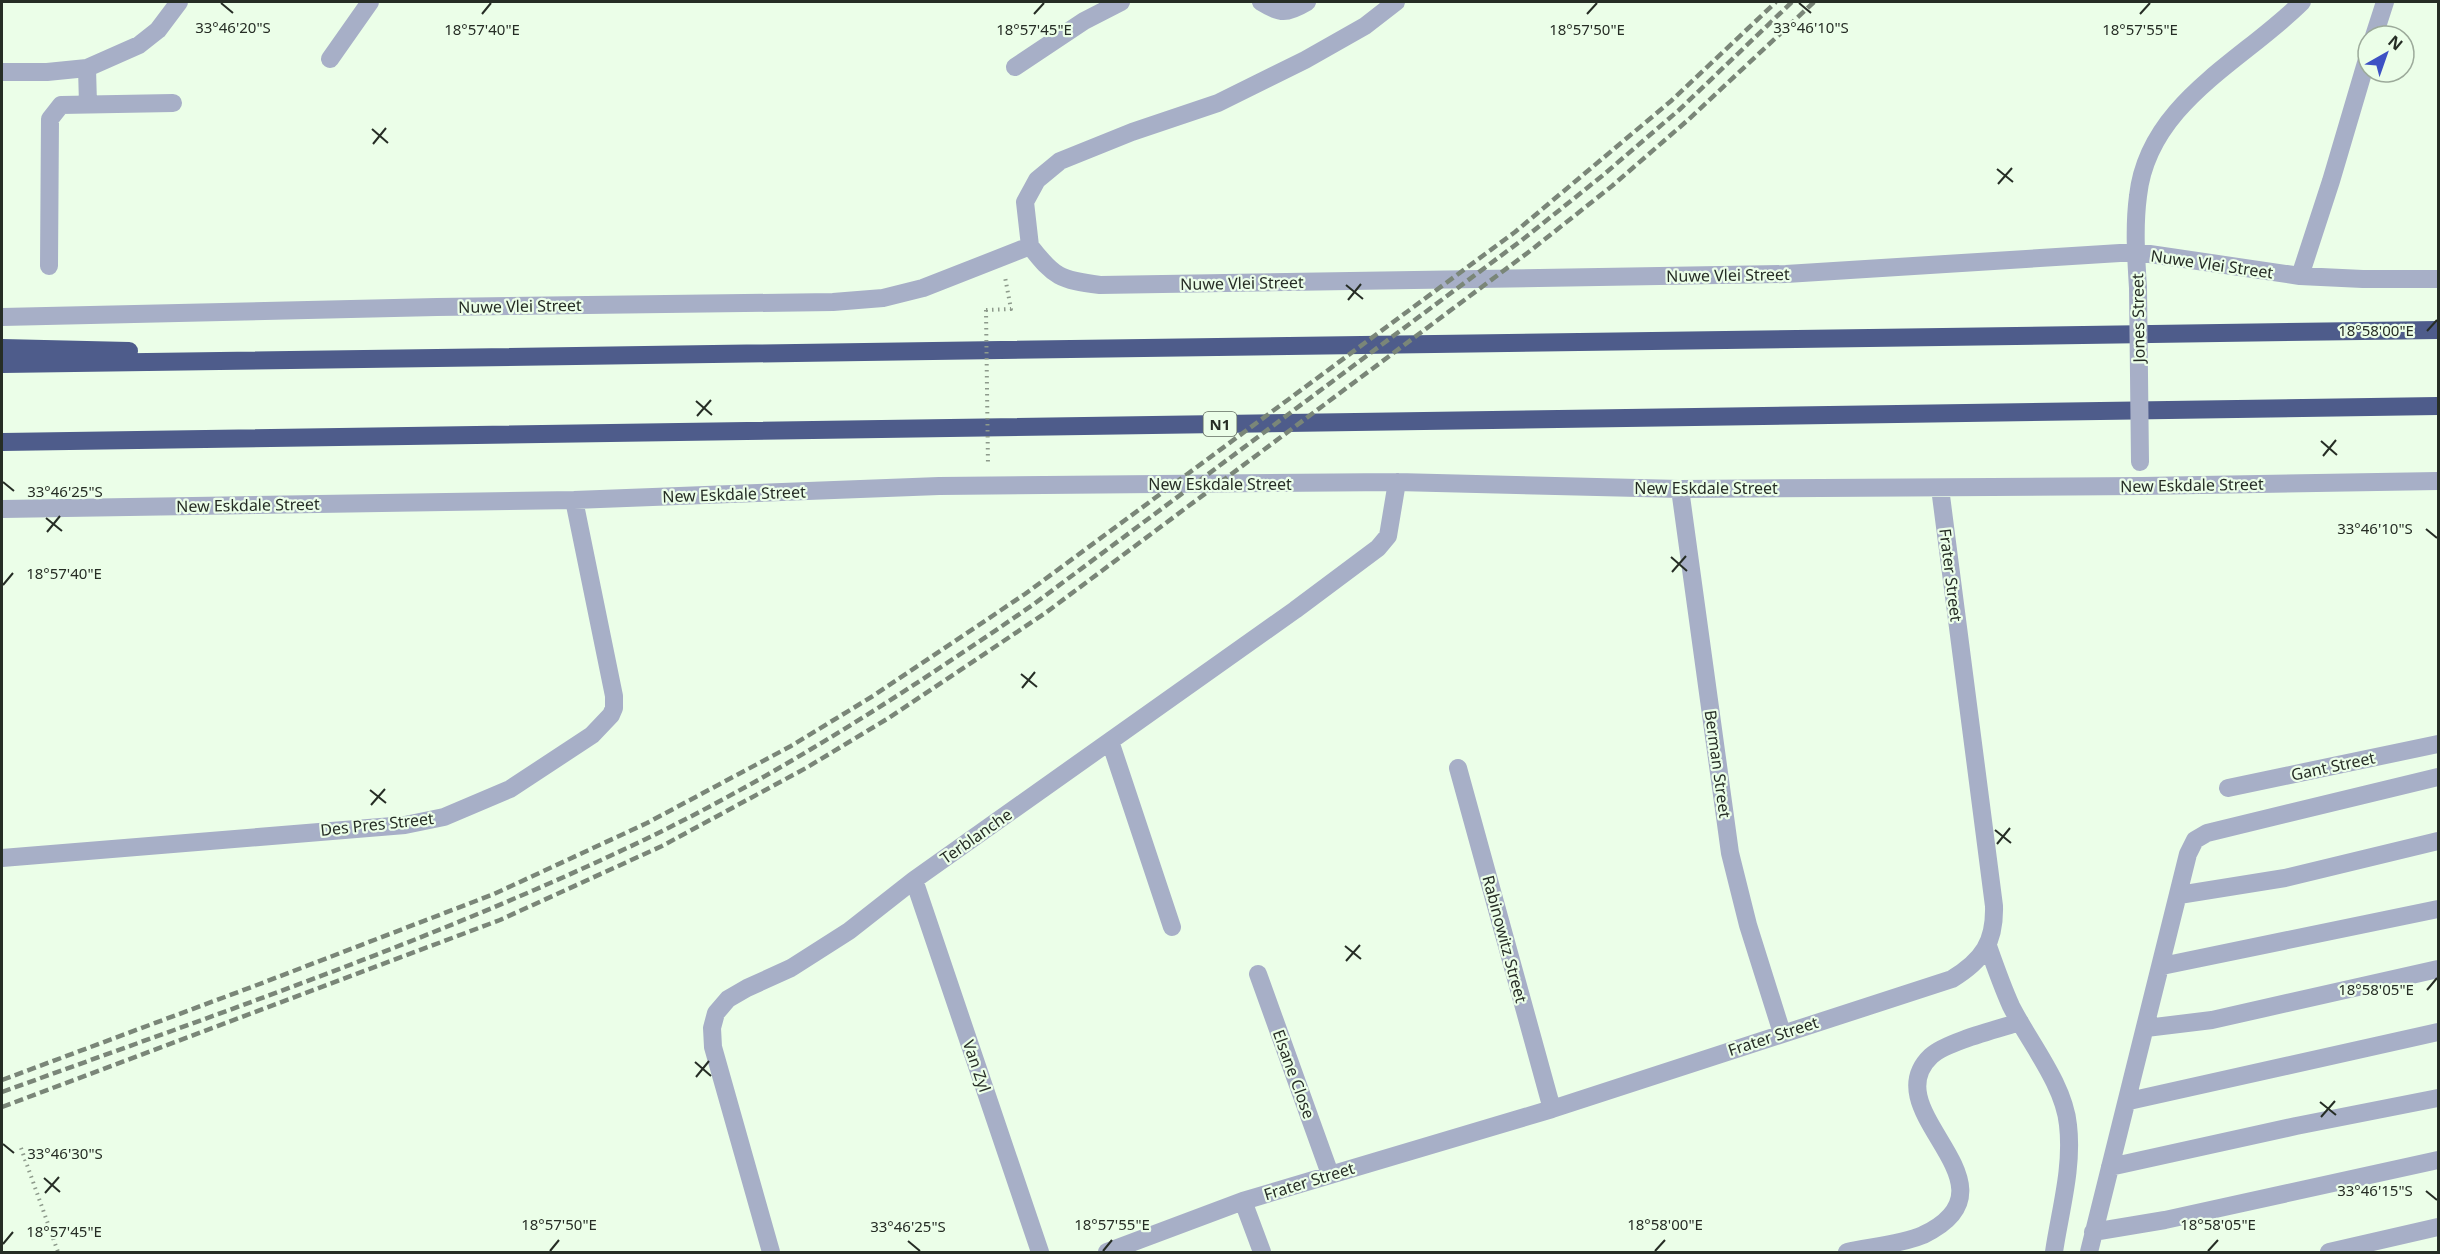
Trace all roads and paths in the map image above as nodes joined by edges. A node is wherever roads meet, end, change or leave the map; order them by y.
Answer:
1 (179, 2) edge
2 (370, 2) edge
3 (1121, 2) edge
4 (1261, 2) edge
5 (1307, 2) edge
6 (1396, 2) edge
7 (2302, 2) edge
8 (2385, 2) edge
9 (2378, 24) edge
10 (330, 58) dead end
11 (1015, 67) dead end
12 (87, 68) junction
13 (2, 72) edge
14 (2360, 84) edge
15 (173, 103) dead end
16 (88, 104) junction
17 (1030, 246) junction
18 (2136, 252) junction
19 (49, 266) dead end
20 (1005, 273) dead end
21 (2300, 276) junction
22 (2439, 279) edge
23 (3, 315) edge
24 (2439, 330) edge
25 (2, 348) edge
26 (416, 358) junction
27 (2, 364) edge
28 (2439, 406) edge
29 (2, 442) edge
30 (988, 466) dead end
31 (2439, 481) edge
32 (1398, 482) junction
33 (2142, 486) junction
34 (1940, 488) junction
35 (1680, 489) junction
36 (574, 500) junction
37 (2, 509) edge
38 (1110, 741) junction
39 (2439, 744) edge
40 (1458, 768) dead end
41 (2439, 777) edge
42 (2228, 788) dead end
43 (2439, 841) edge
44 (2, 858) edge
45 (914, 880) junction
46 (2179, 895) junction
47 (2439, 909) edge
48 (1172, 927) dead end
49 (1988, 946) junction
50 (2162, 966) junction
51 (2439, 969) edge
52 (1258, 974) dead end
53 (2020, 1022) junction
54 (2146, 1028) junction
55 (2439, 1032) edge
56 (1782, 1033) junction
57 (2439, 1098) edge
58 (2129, 1101) junction
59 (1552, 1109) junction
60 (21, 1148) dead end
61 (2439, 1160) edge
62 (2110, 1167) junction
63 (1330, 1174) junction
64 (1242, 1201) junction
65 (2439, 1227) edge
66 (2093, 1232) junction
67 (58, 1252) edge
68 (771, 1252) edge
69 (1040, 1252) edge
70 (1107, 1252) edge
71 (1262, 1252) edge
72 (1847, 1252) edge
73 (2054, 1252) edge
74 (2089, 1252) edge
75 (2329, 1252) edge

1 - 12 street
2 - 10 street
3 - 11 street
4 - 5 street
6 - 17 street
7 - 18 street, Jones Street
8 - 9 street
12 - 13 street
12 - 16 street
14 - 21 street
15 - 16 street
16 - 19 street
17 - 18 street, Nuwe Vlei Street
17 - 23 street, Nuwe Vlei Street
18 - 21 street, Nuwe Vlei Street
18 - 33 street, Jones Street, bridge
20 - 30 path, bridge
21 - 22 street, Nuwe Vlei Street
24 - 26 highway
25 - 26 highway
26 - 27 highway
28 - 29 highway, N1
31 - 33 street, New Eskdale Street
32 - 35 street, New Eskdale Street
32 - 36 street, New Eskdale Street
32 - 38 street, Terblanche
33 - 34 street, New Eskdale Street
34 - 35 street, New Eskdale Street
34 - 49 street, Frater Street
35 - 56 street, Berman Street
36 - 37 street, New Eskdale Street
36 - 44 street, Des Pres Street
38 - 45 street, Terblanche
38 - 48 street
39 - 42 street, Gant Street
40 - 59 street, Rabinowitz Street
41 - 46 street
43 - 46 street
45 - 68 street, Terblanche
45 - 69 street, Van Zyl
46 - 50 street
47 - 50 street
49 - 53 street
49 - 56 street, Frater Street
50 - 54 street
51 - 54 street
52 - 63 street, Elsane Close
53 - 72 street
53 - 73 street
54 - 58 street
55 - 58 street
56 - 59 street, Frater Street
57 - 62 street
58 - 62 street
59 - 63 street, Frater Street
60 - 67 path
61 - 66 street
62 - 66 street
63 - 64 street, Frater Street
64 - 70 street, Frater Street
64 - 71 street
65 - 75 street
66 - 74 street

